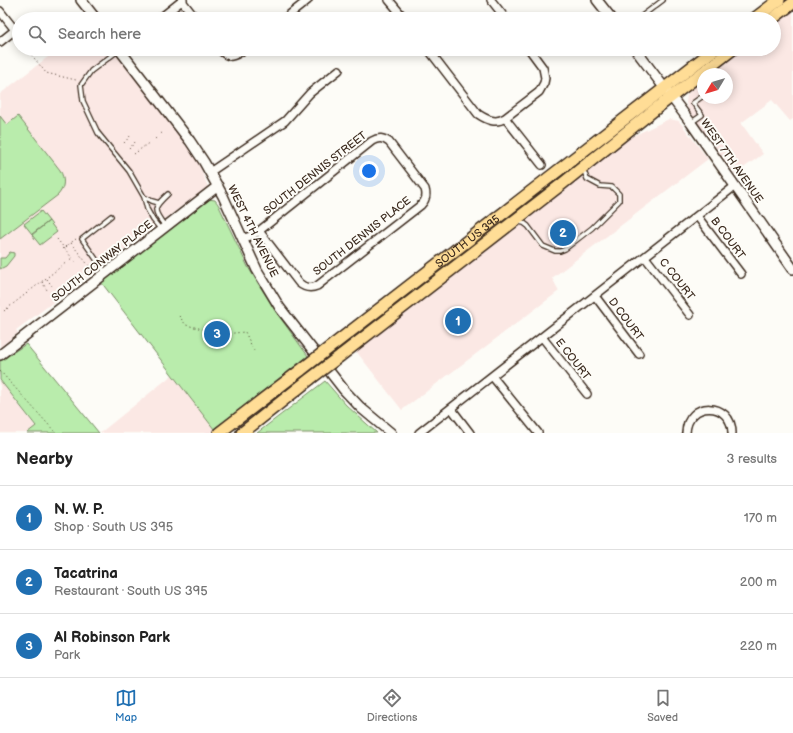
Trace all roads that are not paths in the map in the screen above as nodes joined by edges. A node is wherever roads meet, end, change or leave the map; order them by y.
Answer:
1 (81, 0) edge
2 (182, 0) edge
3 (308, 0) edge
4 (389, 0) edge
5 (491, 0) edge
6 (598, 0) edge
7 (663, 0) edge
8 (779, 0) edge
9 (793, 3) edge
10 (0, 11) edge
11 (90, 12) edge
12 (167, 12) edge
13 (191, 12) edge
14 (293, 12) edge
15 (398, 12) edge
16 (500, 12) edge
17 (607, 12) edge
18 (647, 12) edge
19 (763, 12) edge
20 (781, 12) edge
21 (12, 28) edge
22 (12, 37) edge
23 (0, 42) edge
24 (111, 56) edge
25 (125, 56) edge
26 (433, 56) edge
27 (534, 56) edge
28 (643, 56) edge
29 (706, 56) edge
30 (724, 56) edge
31 (709, 68) edge
32 (339, 70) dead end
33 (697, 78) edge
34 (664, 88) junction
35 (671, 97) junction
36 (697, 100) edge
37 (505, 118) junction
38 (691, 123) junction
39 (542, 165) dead end
40 (582, 167) junction
41 (210, 172) junction
42 (218, 186) junction
43 (735, 186) junction
44 (168, 194) dead end
45 (426, 196) joint
46 (144, 197) junction
47 (159, 203) junction
48 (111, 216) dead end
49 (698, 216) junction
50 (512, 223) junction
51 (164, 228) junction
52 (259, 231) junction
53 (242, 239) junction
54 (645, 256) junction
55 (793, 269) edge
56 (106, 273) junction
57 (741, 274) dead end
58 (595, 296) junction
59 (690, 315) dead end
60 (542, 337) junction
61 (639, 354) dead end
62 (0, 355) edge
63 (492, 376) junction
64 (587, 394) dead end
65 (451, 408) junction
66 (250, 409) junction
67 (219, 433) edge
68 (228, 433) edge
69 (242, 433) edge
70 (391, 433) edge
71 (419, 433) edge
72 (470, 433) edge
73 (538, 433) edge
74 (686, 433) edge
75 (732, 433) edge

1 - 11 street
2 - 12 street
2 - 13 street
3 - 14 street
4 - 15 street
5 - 16 street
6 - 17 street
7 - 18 lane
8 - 19 highway
9 - 20 highway
10 - 21 street
22 - 23 street
24 - 46 lane
25 - 41 street, WEST 4TH AVENUE
26 - 37 street
27 - 37 street
28 - 34 street, WEST 7TH AVENUE
29 - 34 highway, SOUTH US 395
30 - 31 highway, SOUTH US 395
32 - 41 street
33 - 35 highway, SOUTH US 395
34 - 35 street, WEST 7TH AVENUE
34 - 66 highway, SOUTH US 395, bridge
35 - 38 street, WEST 7TH AVENUE
35 - 40 highway, SOUTH US 395
36 - 38 lane
37 - 39 street
38 - 43 street, WEST 7TH AVENUE
40 - 50 highway, SOUTH US 395
40 - 50 lane
41 - 42 street, WEST 4TH AVENUE
42 - 51 street, SOUTH CONWAY PLACE
42 - 53 street, WEST 4TH AVENUE
43 - 49 street
43 - 55 street, WEST 7TH AVENUE
44 - 47 lane
45 - 52 street, SOUTH DENNIS PLACE
45 - 52 street, SOUTH DENNIS STREET
46 - 47 lane
46 - 51 lane
47 - 51 lane
48 - 56 lane
49 - 54 street
49 - 57 street, B COURT
50 - 69 highway, SOUTH US 395, bridge
51 - 56 street, SOUTH CONWAY PLACE
52 - 53 street, SOUTH DENNIS STREET
53 - 70 street, WEST 4TH AVENUE
54 - 58 street
54 - 59 street, C COURT
56 - 62 street, SOUTH CONWAY PLACE
58 - 60 street
58 - 61 street, D COURT
60 - 63 street
60 - 64 street, E COURT
63 - 65 street
63 - 73 street
65 - 71 street
65 - 72 street
66 - 67 highway, SOUTH US 395
66 - 68 highway
74 - 75 street

